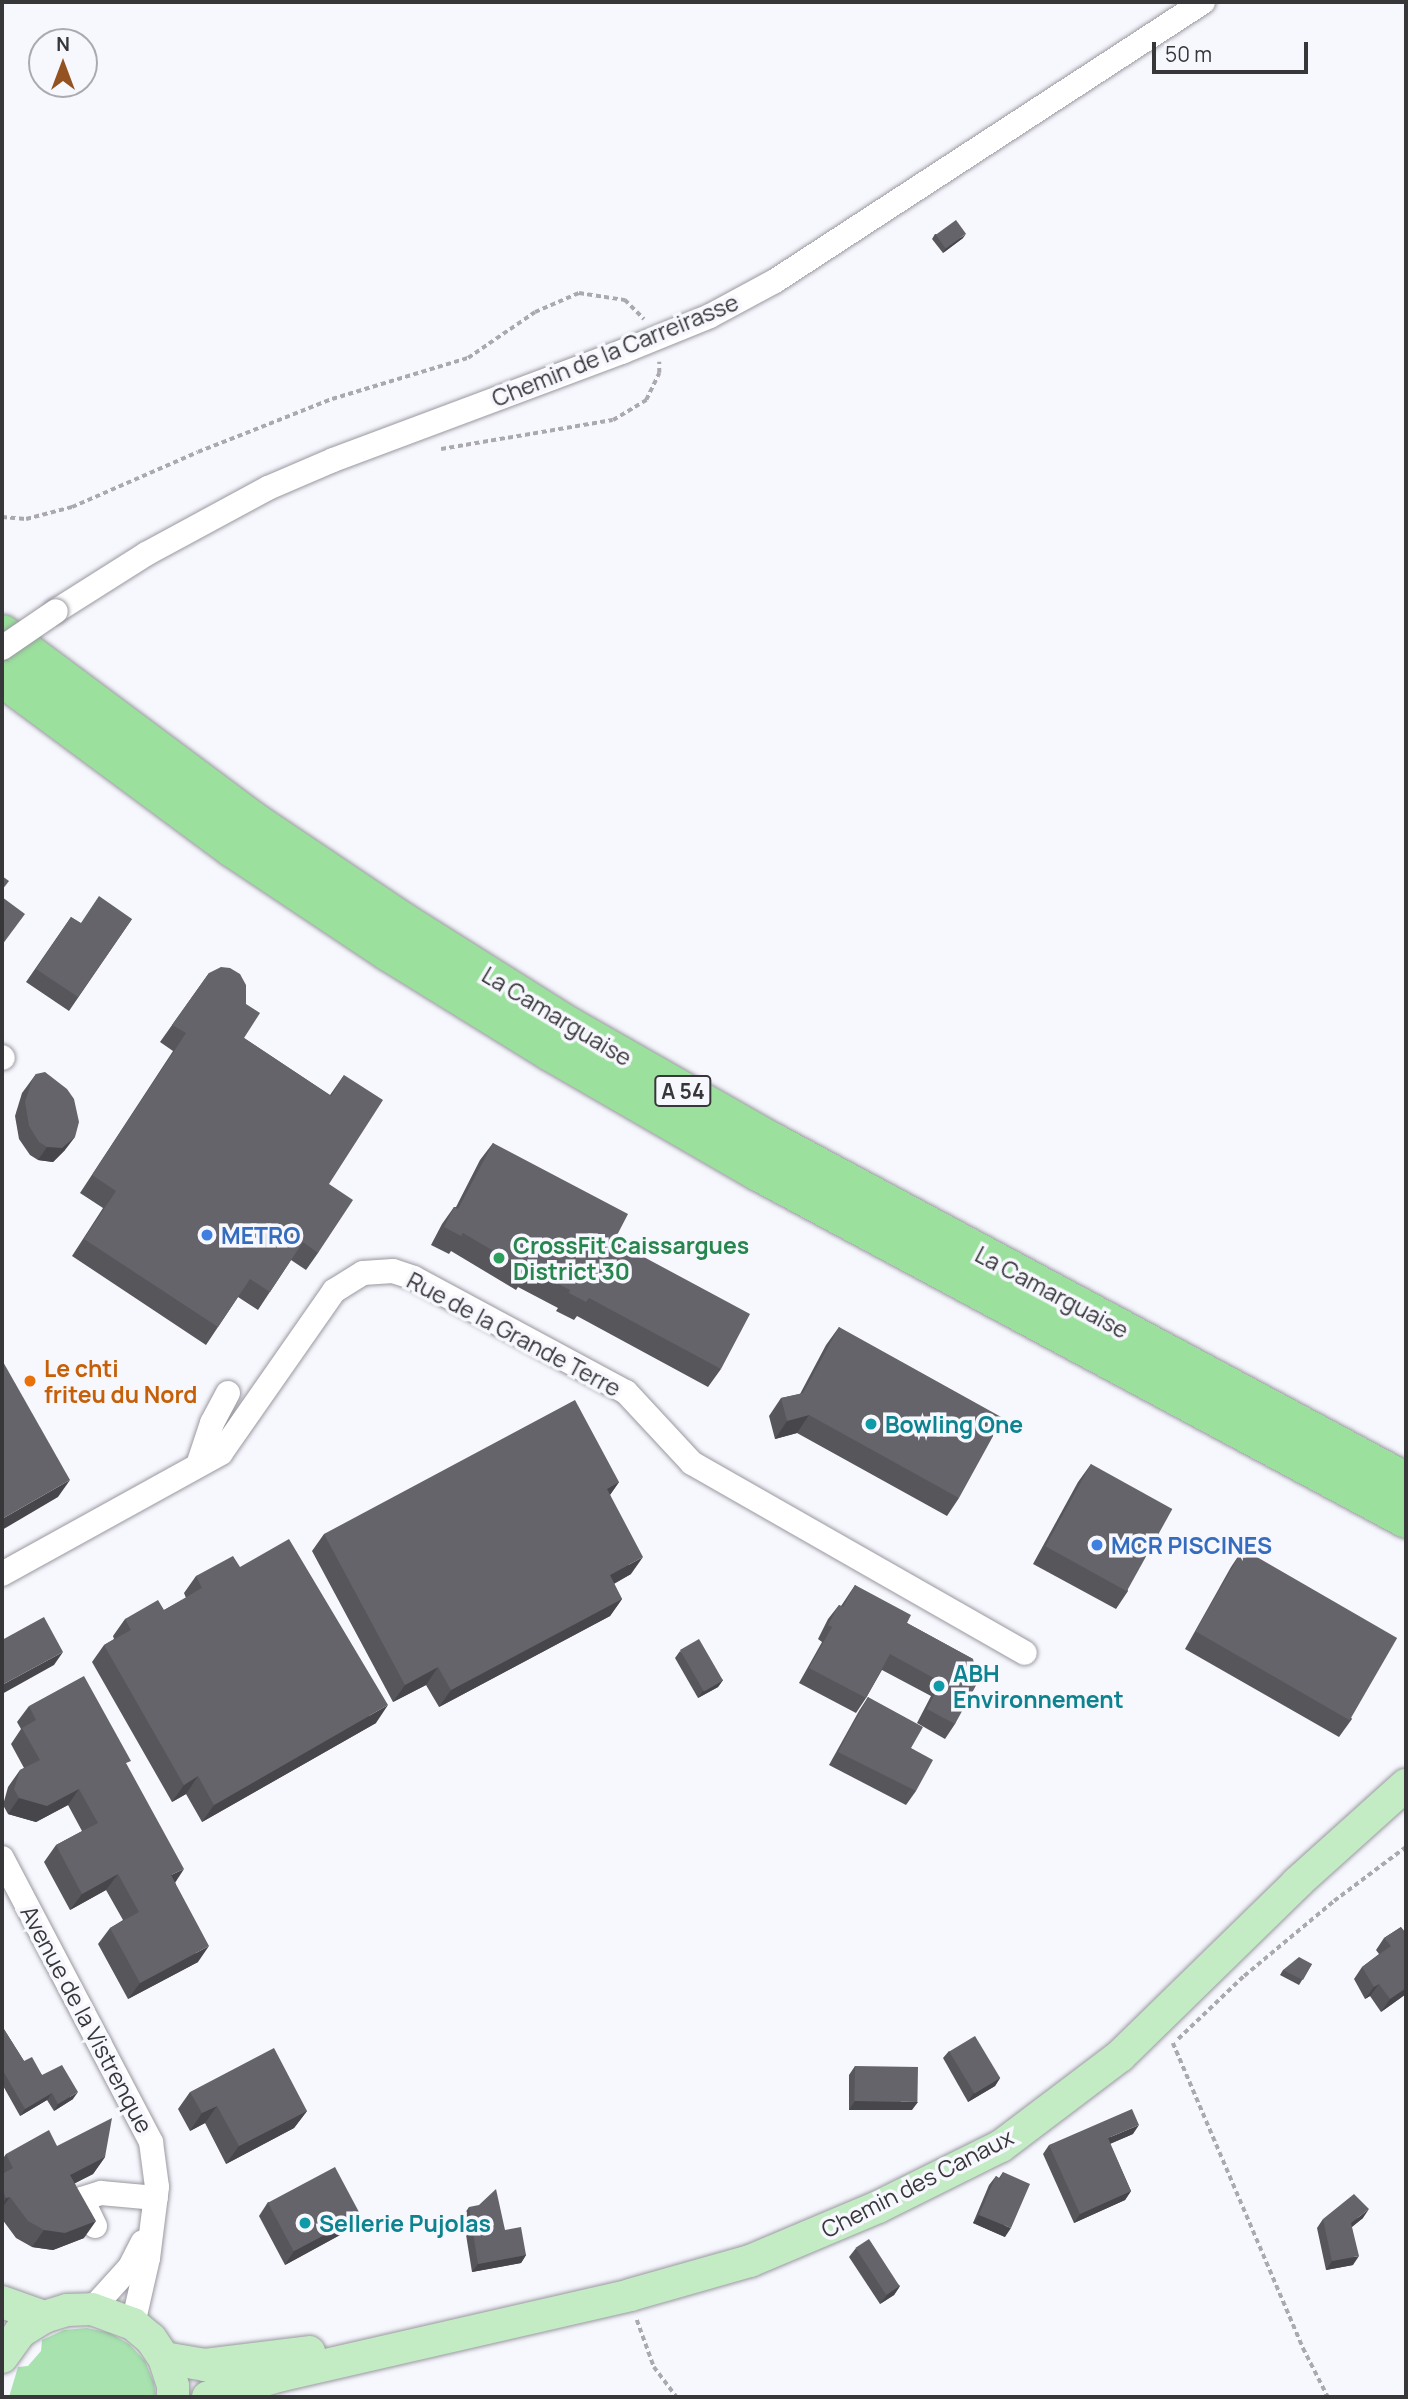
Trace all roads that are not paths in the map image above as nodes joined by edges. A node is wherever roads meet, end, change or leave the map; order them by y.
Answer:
1 (1203, 2) edge
2 (2, 633) edge
3 (2, 648) edge
4 (2, 678) edge
5 (229, 1393) dead end
6 (198, 1465) junction
7 (1406, 1481) edge
8 (1406, 1520) edge
9 (2, 1574) edge
10 (1025, 1653) dead end
11 (1406, 1785) edge
12 (2, 1858) edge
13 (156, 2198) junction
14 (95, 2226) edge
15 (152, 2226) junction
16 (2, 2302) edge
17 (92, 2309) junction
18 (44, 2317) junction
19 (133, 2324) junction
20 (436, 2338) junction
21 (2, 2354) edge
22 (164, 2358) junction
23 (173, 2397) edge
24 (208, 2397) edge

1 - 3 street, Chemin de la Carreirasse, bridge
2 - 7 highway, La Camarguaise / A 54
4 - 8 highway, La Camarguaise / A 54
5 - 6 street
6 - 9 street, Rue de la Grande Terre
6 - 10 street, Rue de la Grande Terre
11 - 20 main road, Chemin des Canaux
12 - 13 street, Avenue de la Vistrenque
13 - 14 street
13 - 15 street, Avenue de la Vistrenque
15 - 17 street, Avenue de la Vistrenque
15 - 19 street, Avenue de la Vistrenque
16 - 18 main road
17 - 18 main road
17 - 19 main road
18 - 21 main road
19 - 22 main road
20 - 22 main road, Chemin des Canaux
20 - 24 main road, Chemin des Canaux
22 - 23 main road

